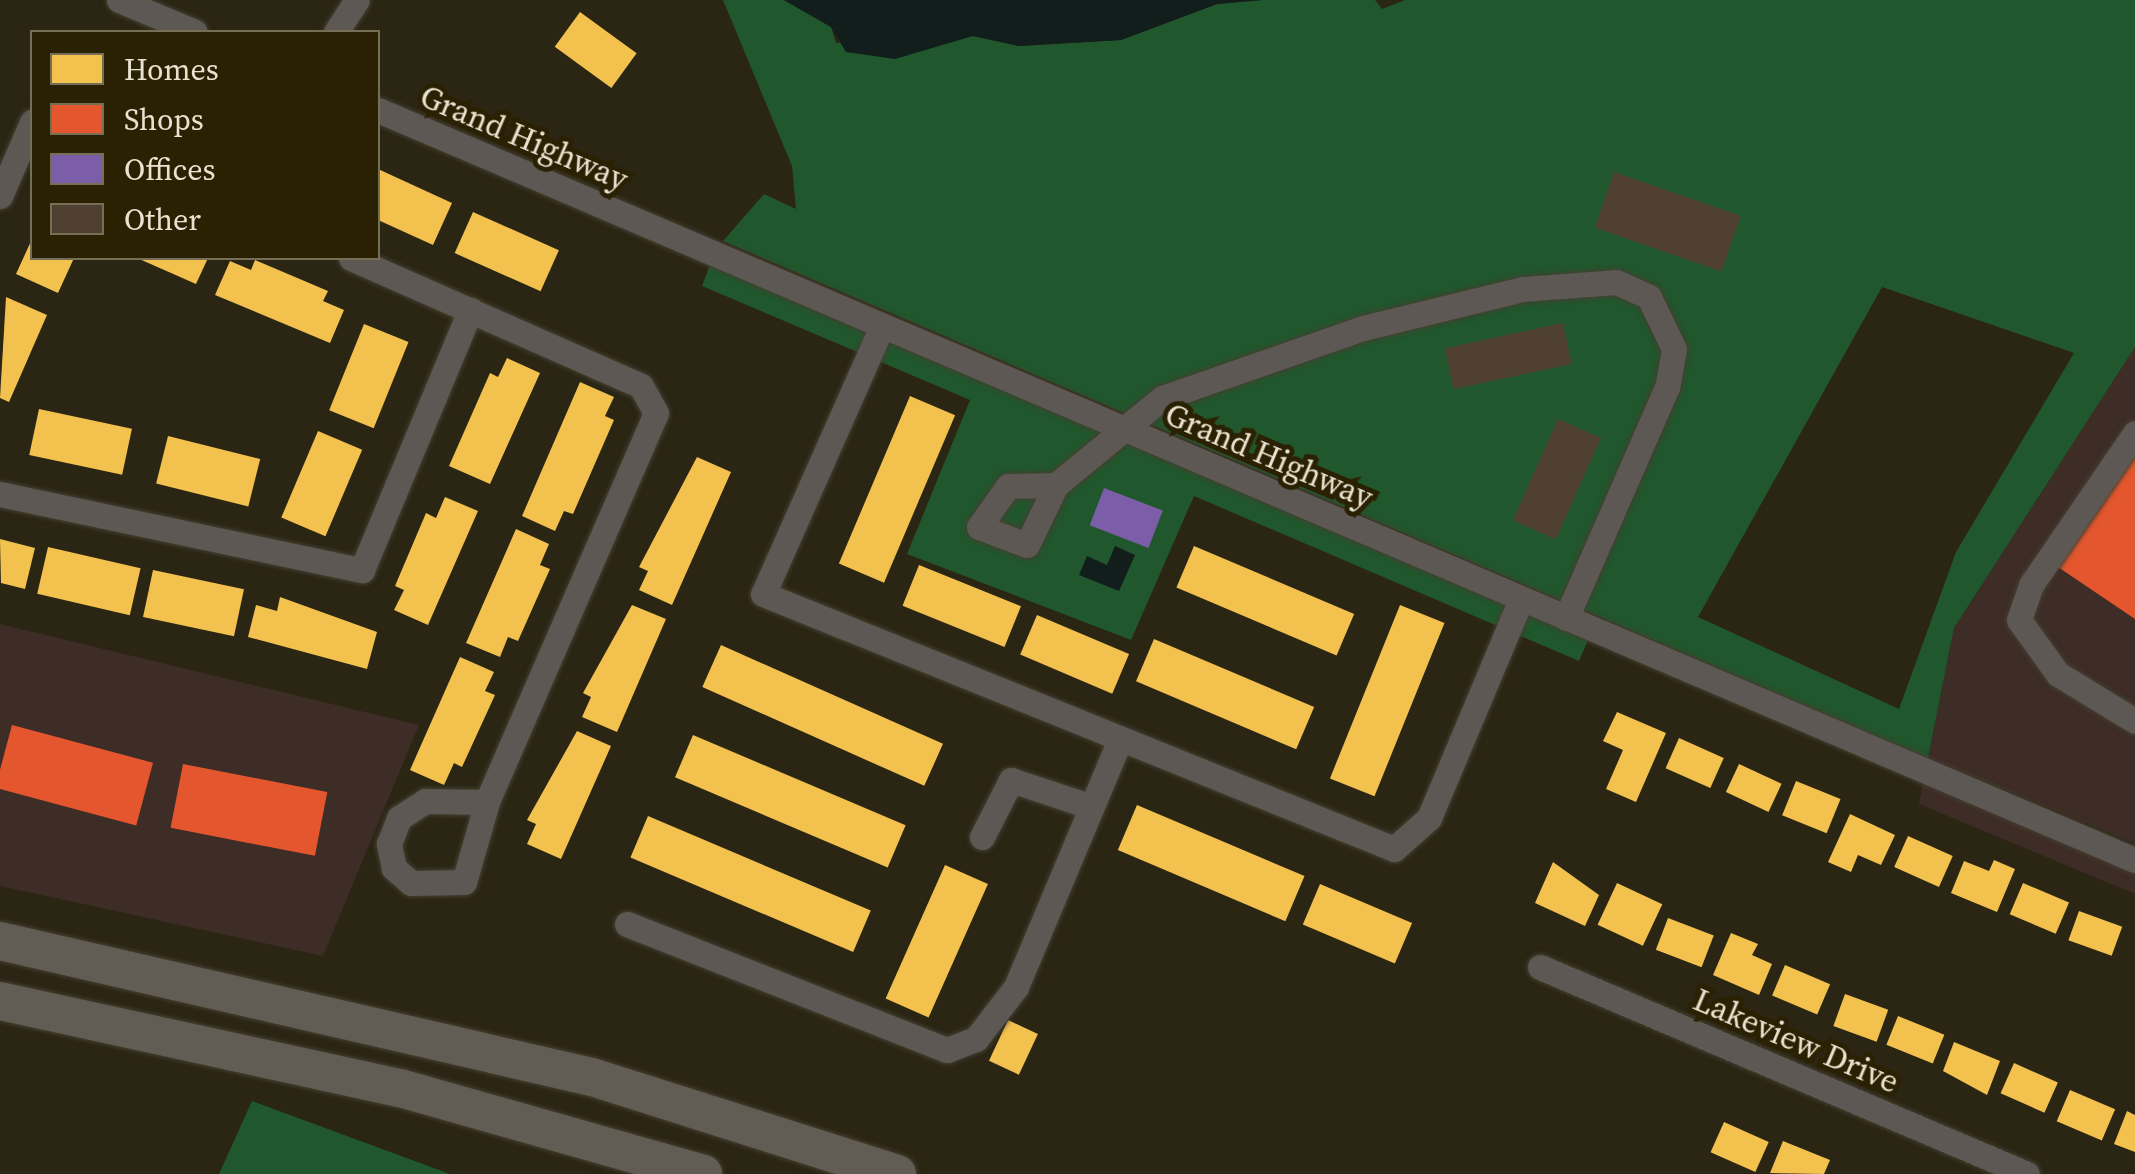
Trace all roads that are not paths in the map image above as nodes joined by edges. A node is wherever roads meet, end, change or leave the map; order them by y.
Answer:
1 (118, 0) edge
2 (357, 0) edge
3 (190, 30) edge
4 (337, 30) edge
5 (380, 111) edge
6 (30, 127) edge
7 (0, 196) edge
8 (356, 260) edge
9 (470, 310) junction
10 (882, 326) junction
11 (1126, 430) junction
12 (2135, 433) edge
13 (1056, 485) dead end
14 (0, 494) edge
15 (1521, 598) junction
16 (1566, 618) junction
17 (2135, 721) edge
18 (1120, 739) junction
19 (487, 802) dead end
20 (1092, 808) junction
21 (982, 837) dead end
22 (2135, 860) edge
23 (628, 924) dead end
24 (10, 945) edge
25 (1540, 966) dead end
26 (0, 1001) edge
27 (703, 1174) edge
28 (897, 1174) edge
29 (2027, 1174) edge

1 - 3 street
2 - 4 street
5 - 10 street, Grand Highway
6 - 7 street
8 - 9 street
9 - 14 street
9 - 19 street
10 - 11 street, Grand Highway
10 - 18 street
11 - 13 street
11 - 15 street, Grand Highway
11 - 16 street
12 - 17 street
15 - 16 street, Grand Highway
15 - 18 street
16 - 22 street, Grand Highway
18 - 20 street
20 - 21 street
20 - 23 street
24 - 28 highway
25 - 29 street, Lakeview Drive
26 - 27 highway

